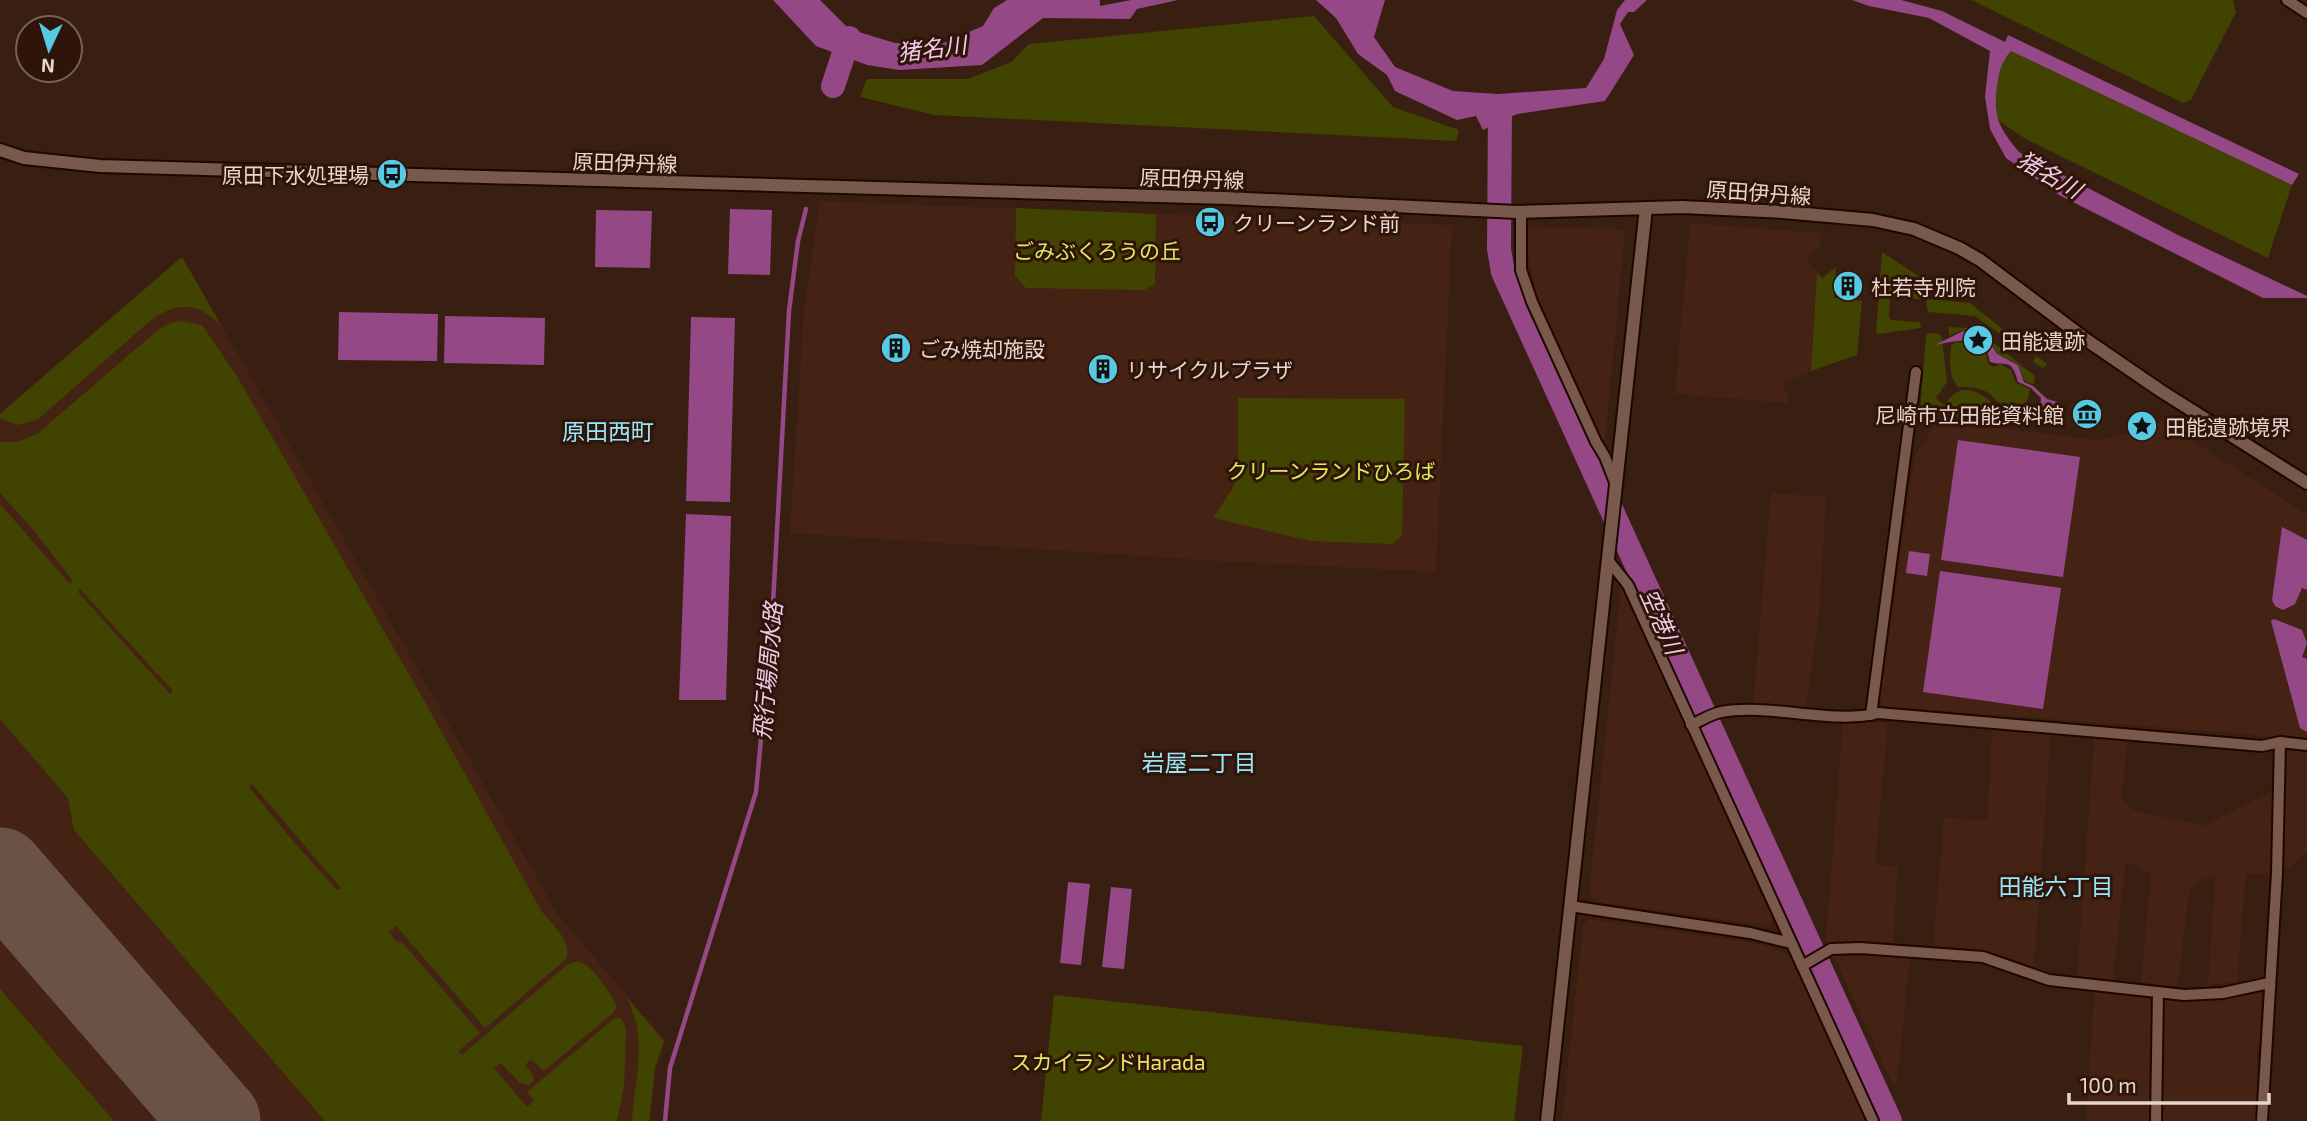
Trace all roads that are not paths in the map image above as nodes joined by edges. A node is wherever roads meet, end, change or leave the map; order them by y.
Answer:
1 (2287, 0) edge
2 (2307, 13) edge
3 (0, 150) edge
4 (1646, 208) junction
5 (1519, 212) junction
6 (1916, 372) dead end
7 (2307, 483) edge
8 (1616, 485) junction
9 (1609, 553) junction
10 (1871, 715) junction
11 (1694, 724) junction
12 (2280, 742) junction
13 (2307, 746) edge
14 (1570, 906) junction
15 (1791, 943) junction
16 (1805, 964) junction
17 (2269, 983) junction
18 (2158, 992) junction
19 (1547, 1121) edge
20 (1873, 1121) edge
21 (2156, 1121) edge
22 (2262, 1121) edge

1 - 2 street
3 - 5 street, 原田伊丹線
4 - 5 street, 原田伊丹線
4 - 7 street, 原田伊丹線
4 - 8 street
5 - 8 street
6 - 10 street
8 - 9 street
9 - 11 street
9 - 14 street
10 - 11 street
10 - 12 street
11 - 15 street
12 - 13 street
12 - 17 street
14 - 15 street
14 - 19 street
15 - 16 street
16 - 18 street
16 - 20 street
17 - 18 street
17 - 22 street
18 - 21 street

